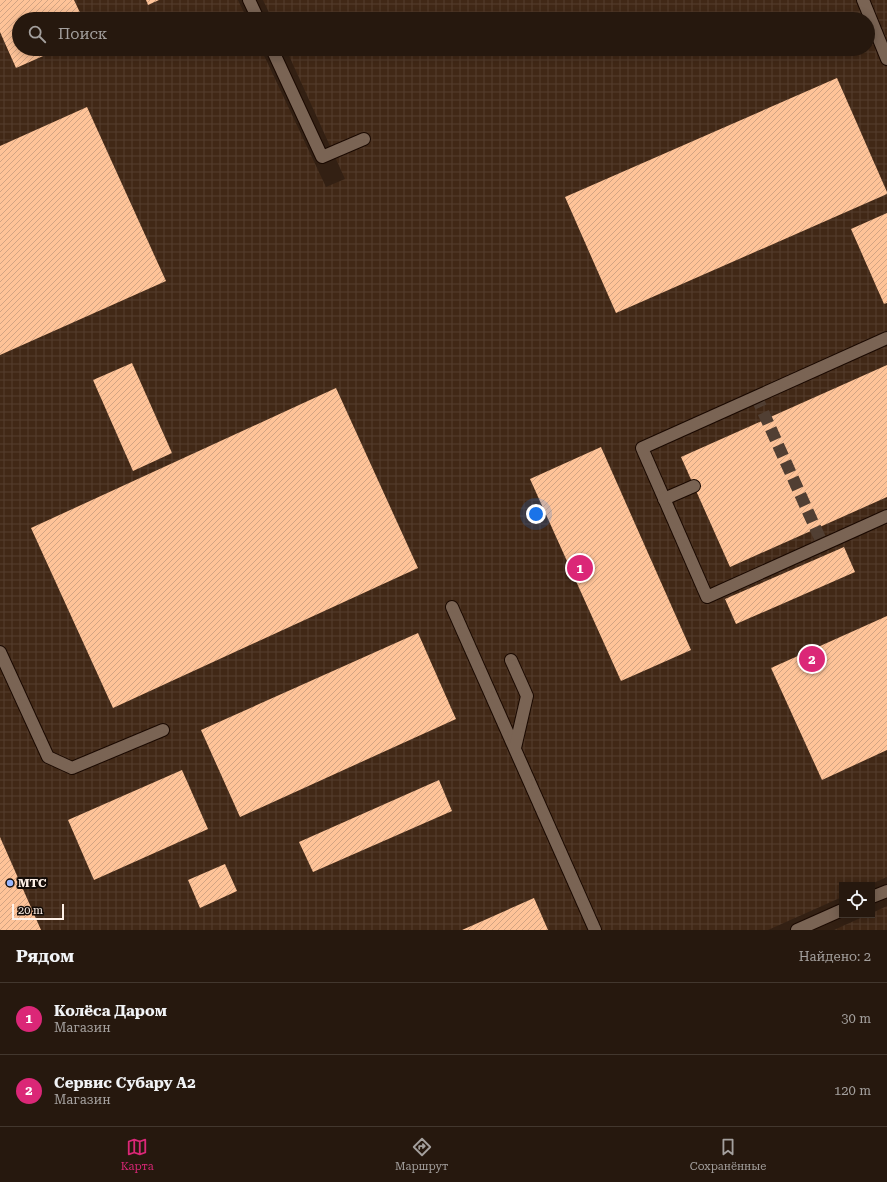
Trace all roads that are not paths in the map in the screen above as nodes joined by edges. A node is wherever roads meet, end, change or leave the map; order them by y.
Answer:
1 (249, 0) edge
2 (863, 0) edge
3 (255, 12) edge
4 (868, 12) edge
5 (875, 30) edge
6 (275, 56) edge
7 (887, 59) edge
8 (364, 139) dead end
9 (887, 338) edge
10 (694, 486) dead end
11 (664, 498) junction
12 (887, 516) edge
13 (452, 606) dead end
14 (0, 652) edge
15 (511, 660) dead end
16 (163, 730) dead end
17 (515, 748) junction
18 (887, 890) edge
19 (875, 896) edge
20 (839, 911) edge
21 (595, 930) edge
22 (797, 930) edge

1 - 3 street
2 - 4 street
5 - 7 street
6 - 8 street
9 - 11 street
10 - 11 street
11 - 12 street
13 - 17 street
14 - 16 street
15 - 17 street
17 - 21 street
18 - 19 street
20 - 22 street

